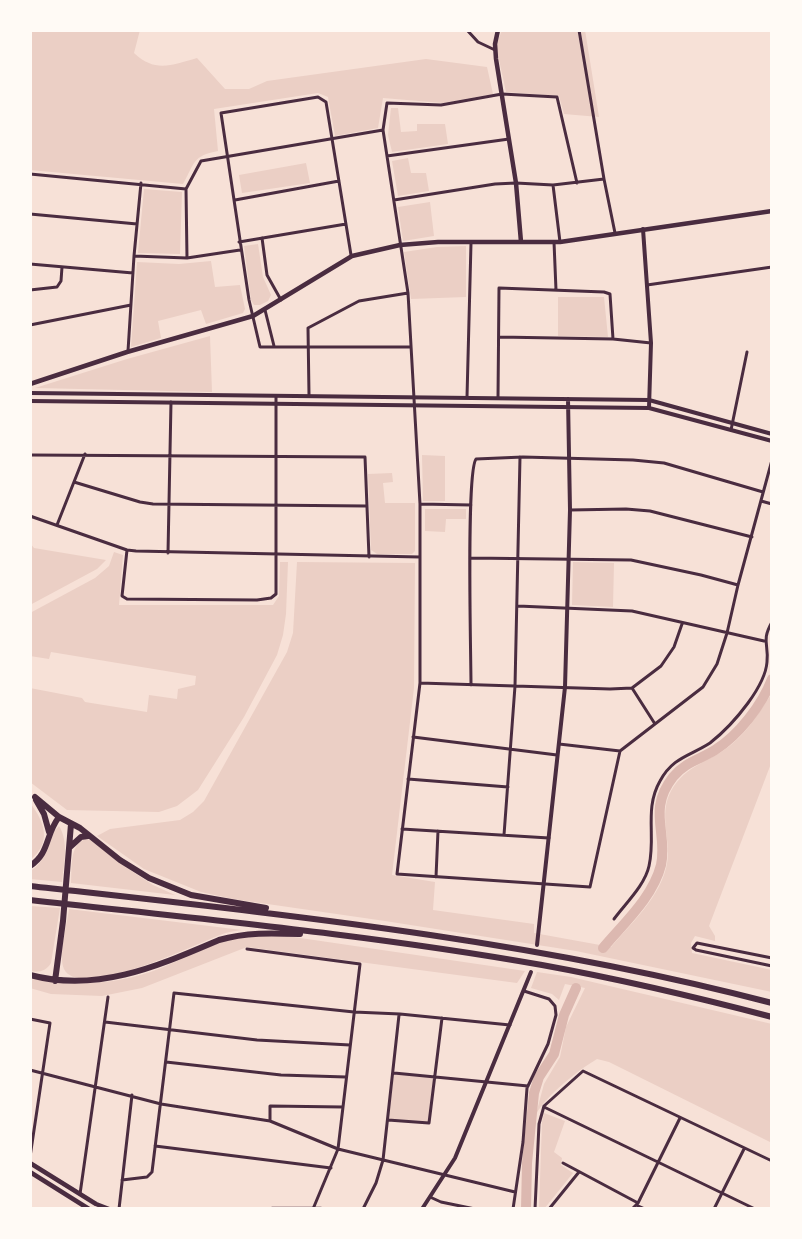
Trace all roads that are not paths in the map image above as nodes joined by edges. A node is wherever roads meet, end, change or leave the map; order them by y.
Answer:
1 (467, 30) edge
2 (498, 30) edge
3 (579, 30) edge
4 (495, 50) junction
5 (502, 94) junction
6 (382, 130) junction
7 (333, 138) junction
8 (509, 139) junction
9 (228, 156) junction
10 (387, 156) junction
11 (30, 174) edge
12 (604, 179) junction
13 (339, 181) junction
14 (141, 183) junction
15 (516, 183) junction
16 (577, 183) junction
17 (554, 185) junction
18 (186, 189) junction
19 (235, 200) junction
20 (394, 200) junction
21 (772, 211) edge
22 (30, 214) edge
23 (137, 224) junction
24 (346, 224) junction
25 (644, 228) junction
26 (615, 233) junction
27 (262, 238) junction
28 (471, 241) junction
29 (240, 242) junction
30 (521, 242) junction
31 (557, 242) junction
32 (400, 245) junction
33 (240, 250) junction
34 (134, 256) junction
35 (352, 256) junction
36 (187, 258) junction
37 (30, 264) edge
38 (62, 267) junction
39 (772, 267) edge
40 (133, 273) junction
41 (648, 285) junction
42 (30, 290) edge
43 (556, 290) junction
44 (408, 293) junction
45 (281, 300) junction
46 (131, 305) junction
47 (265, 310) junction
48 (253, 316) junction
49 (30, 325) edge
50 (499, 337) junction
51 (613, 339) junction
52 (651, 343) junction
53 (308, 346) junction
54 (274, 347) junction
55 (411, 347) junction
56 (128, 351) junction
57 (747, 352) dead end
58 (30, 384) edge
59 (30, 393) edge
60 (276, 395) junction
61 (309, 395) junction
62 (414, 396) junction
63 (467, 397) junction
64 (498, 398) junction
65 (568, 399) junction
66 (649, 400) junction
67 (30, 401) edge
68 (171, 402) junction
69 (276, 402) junction
70 (415, 404) junction
71 (568, 406) junction
72 (648, 408) junction
73 (733, 422) junction
74 (731, 429) junction
75 (772, 434) edge
76 (772, 441) edge
77 (85, 454) junction
78 (30, 455) edge
79 (170, 456) junction
80 (276, 457) junction
81 (520, 457) junction
82 (569, 458) junction
83 (772, 460) edge
84 (74, 482) junction
85 (763, 492) junction
86 (761, 501) junction
87 (169, 504) junction
88 (420, 504) junction
89 (772, 504) edge
90 (276, 505) junction
91 (471, 505) junction
92 (367, 506) junction
93 (570, 510) junction
94 (30, 516) edge
95 (56, 526) junction
96 (752, 537) junction
97 (126, 550) junction
98 (168, 553) junction
99 (276, 555) junction
100 (369, 557) junction
101 (420, 557) junction
102 (519, 557) junction
103 (471, 558) junction
104 (569, 558) junction
105 (738, 585) junction
106 (518, 606) junction
107 (567, 607) junction
108 (772, 622) edge
109 (682, 624) junction
110 (727, 633) junction
111 (765, 641) junction
112 (420, 683) junction
113 (471, 685) junction
114 (515, 686) junction
115 (566, 687) junction
116 (632, 688) junction
117 (655, 724) junction
118 (413, 737) junction
119 (560, 744) junction
120 (510, 748) junction
121 (620, 751) junction
122 (558, 756) junction
123 (408, 779) junction
124 (508, 787) junction
125 (59, 817) junction
126 (71, 825) junction
127 (402, 829) junction
128 (438, 831) junction
129 (49, 832) junction
130 (504, 835) junction
131 (90, 836) junction
132 (549, 838) junction
133 (70, 848) junction
134 (30, 866) edge
135 (436, 877) junction
136 (544, 885) junction
137 (30, 886) edge
138 (30, 900) edge
139 (614, 919) dead end
140 (403, 931) junction
141 (334, 934) junction
142 (537, 945) dead end
143 (247, 949) dead end
144 (772, 958) edge
145 (772, 966) edge
146 (531, 972) dead end
147 (30, 975) edge
148 (55, 981) junction
149 (524, 991) junction
150 (108, 997) dead end
151 (772, 1003) edge
152 (354, 1012) junction
153 (400, 1014) junction
154 (772, 1017) edge
155 (441, 1018) junction
156 (30, 1019) edge
157 (105, 1022) junction
158 (510, 1025) junction
159 (170, 1030) junction
160 (350, 1046) junction
161 (166, 1062) junction
162 (30, 1070) edge
163 (42, 1073) junction
164 (394, 1073) junction
165 (435, 1076) junction
166 (346, 1077) junction
167 (488, 1081) junction
168 (528, 1086) junction
169 (94, 1087) junction
170 (132, 1095) junction
171 (161, 1104) junction
172 (343, 1107) junction
173 (544, 1107) junction
174 (680, 1118) junction
175 (388, 1120) junction
176 (270, 1121) junction
177 (155, 1146) junction
178 (744, 1148) junction
179 (338, 1149) junction
180 (30, 1157) edge
181 (383, 1160) junction
182 (772, 1161) edge
183 (658, 1162) junction
184 (30, 1163) edge
185 (563, 1163) dead end
186 (331, 1168) junction
187 (30, 1172) edge
188 (579, 1172) junction
189 (444, 1176) junction
190 (122, 1180) junction
191 (515, 1192) junction
192 (722, 1193) junction
193 (80, 1194) junction
194 (430, 1197) junction
195 (637, 1204) junction
196 (89, 1209) edge
197 (109, 1209) edge
198 (119, 1209) edge
199 (272, 1209) edge
200 (314, 1209) edge
201 (321, 1209) edge
202 (363, 1209) edge
203 (420, 1209) edge
204 (475, 1209) edge
205 (513, 1209) edge
206 (535, 1209) edge
207 (549, 1209) edge
208 (632, 1209) edge
209 (645, 1209) edge
210 (714, 1209) edge
211 (755, 1209) edge

1 - 4 street
2 - 4 main road
3 - 12 street
4 - 5 main road
5 - 6 street
5 - 8 main road
5 - 16 street
6 - 7 street
6 - 10 street
7 - 9 street
7 - 9 street
7 - 13 street
8 - 10 street
8 - 15 main road
9 - 18 street
9 - 19 street
10 - 20 street
11 - 14 street
12 - 16 street
12 - 26 street
13 - 19 street
13 - 24 street
14 - 18 street
14 - 23 street
15 - 17 street
15 - 20 street
15 - 30 main road
16 - 17 street
17 - 31 street
18 - 36 street
19 - 29 street
20 - 32 street
21 - 25 main road
22 - 23 street
23 - 34 street
24 - 27 street
24 - 35 street
25 - 26 main road
25 - 41 street
26 - 31 main road
27 - 29 street
27 - 45 street
28 - 30 main road
28 - 32 main road
28 - 63 street
29 - 33 street
30 - 31 main road
31 - 43 street
32 - 35 main road
32 - 44 street
33 - 36 street
33 - 48 street
34 - 36 street
34 - 40 street
35 - 45 main road
37 - 38 street
38 - 40 street
38 - 42 street
39 - 41 street
40 - 46 street
41 - 52 street
43 - 50 street
43 - 51 street
44 - 53 street
44 - 55 street
45 - 47 main road
46 - 49 street
46 - 56 street
47 - 48 main road
47 - 54 street
48 - 54 street
48 - 56 main road
50 - 51 street
50 - 64 street
51 - 52 street
52 - 66 street
53 - 54 street
53 - 55 street
53 - 61 street
55 - 62 street
56 - 58 main road
57 - 73 street
59 - 60 street
60 - 61 street
60 - 69 street
61 - 62 street
62 - 63 street
62 - 70 street
63 - 64 street
64 - 65 street
65 - 66 street
65 - 71 street
66 - 72 street
66 - 73 street
67 - 68 street
68 - 69 street
68 - 79 street
69 - 70 street
69 - 80 street
70 - 71 street
70 - 88 street
71 - 72 street
71 - 82 street
72 - 74 street
73 - 74 street
73 - 75 street
74 - 76 street
77 - 78 street
77 - 79 street
77 - 84 street
79 - 80 street
79 - 87 street
80 - 90 street
80 - 92 street
81 - 82 street
81 - 91 street
81 - 102 street
82 - 85 street
82 - 93 street
83 - 85 street
84 - 87 street
84 - 95 street
85 - 86 street
86 - 89 street
86 - 96 street
87 - 90 street
87 - 98 street
88 - 91 street
88 - 101 street
90 - 92 street
90 - 99 street
91 - 103 street
92 - 100 street
93 - 96 street
93 - 104 street
94 - 95 street
95 - 97 street
96 - 105 street
97 - 98 street
97 - 99 street
98 - 99 street
99 - 100 street
100 - 101 street
101 - 112 street
102 - 103 street
102 - 104 street
102 - 106 street
103 - 113 street
104 - 105 street
104 - 107 street
105 - 110 street
106 - 107 street
106 - 114 street
107 - 109 street
107 - 115 street
108 - 111 street
109 - 110 street
109 - 116 street
110 - 111 street
110 - 117 street
111 - 139 street
112 - 113 street
112 - 118 street
113 - 114 street
114 - 115 street
114 - 120 street
115 - 116 street
115 - 119 street
116 - 117 street
117 - 121 street
118 - 120 street
118 - 123 street
119 - 121 street
119 - 122 street
120 - 122 street
120 - 124 street
121 - 136 street
122 - 132 street
123 - 124 street
123 - 127 street
124 - 130 street
125 - 126 highway
125 - 129 highway
125 - 129 highway
126 - 131 highway
126 - 133 highway
127 - 128 street
127 - 135 street
128 - 130 street
128 - 135 street
129 - 134 highway
130 - 132 street
131 - 133 highway
131 - 140 highway
132 - 136 street
133 - 148 highway
135 - 136 street
136 - 142 street
137 - 140 highway
138 - 141 highway
140 - 151 highway
141 - 148 highway
141 - 154 highway
143 - 152 street
144 - 145 street
146 - 149 street
147 - 148 highway
149 - 158 street
149 - 168 street
150 - 157 street
152 - 153 street
152 - 159 street
152 - 160 street
153 - 155 street
153 - 164 street
155 - 158 street
155 - 165 street
156 - 163 street
157 - 159 street
157 - 169 street
158 - 167 street
159 - 160 street
159 - 161 street
160 - 166 street
161 - 166 street
161 - 171 street
162 - 163 street
163 - 169 street
163 - 180 street
164 - 165 street
164 - 175 street
165 - 167 street
165 - 175 street
166 - 172 street
167 - 168 street
167 - 189 street
168 - 191 street
169 - 170 street
169 - 193 street
170 - 171 street
170 - 190 street
171 - 176 street
171 - 177 street
172 - 176 street
172 - 179 street
173 - 174 street
173 - 183 street
173 - 206 street
174 - 178 street
174 - 183 street
175 - 181 street
176 - 179 street
177 - 186 street
177 - 190 street
178 - 182 street
178 - 192 street
179 - 181 street
179 - 186 street
181 - 189 street
181 - 202 street
183 - 192 street
183 - 195 street
184 - 193 main road
185 - 188 street
186 - 200 street
187 - 196 main road
188 - 195 street
188 - 207 street
189 - 191 street
189 - 194 street
190 - 198 street
191 - 205 street
192 - 210 street
192 - 211 street
193 - 197 main road
194 - 203 street
194 - 204 street
195 - 208 street
195 - 209 street
199 - 200 main road
200 - 201 main road

